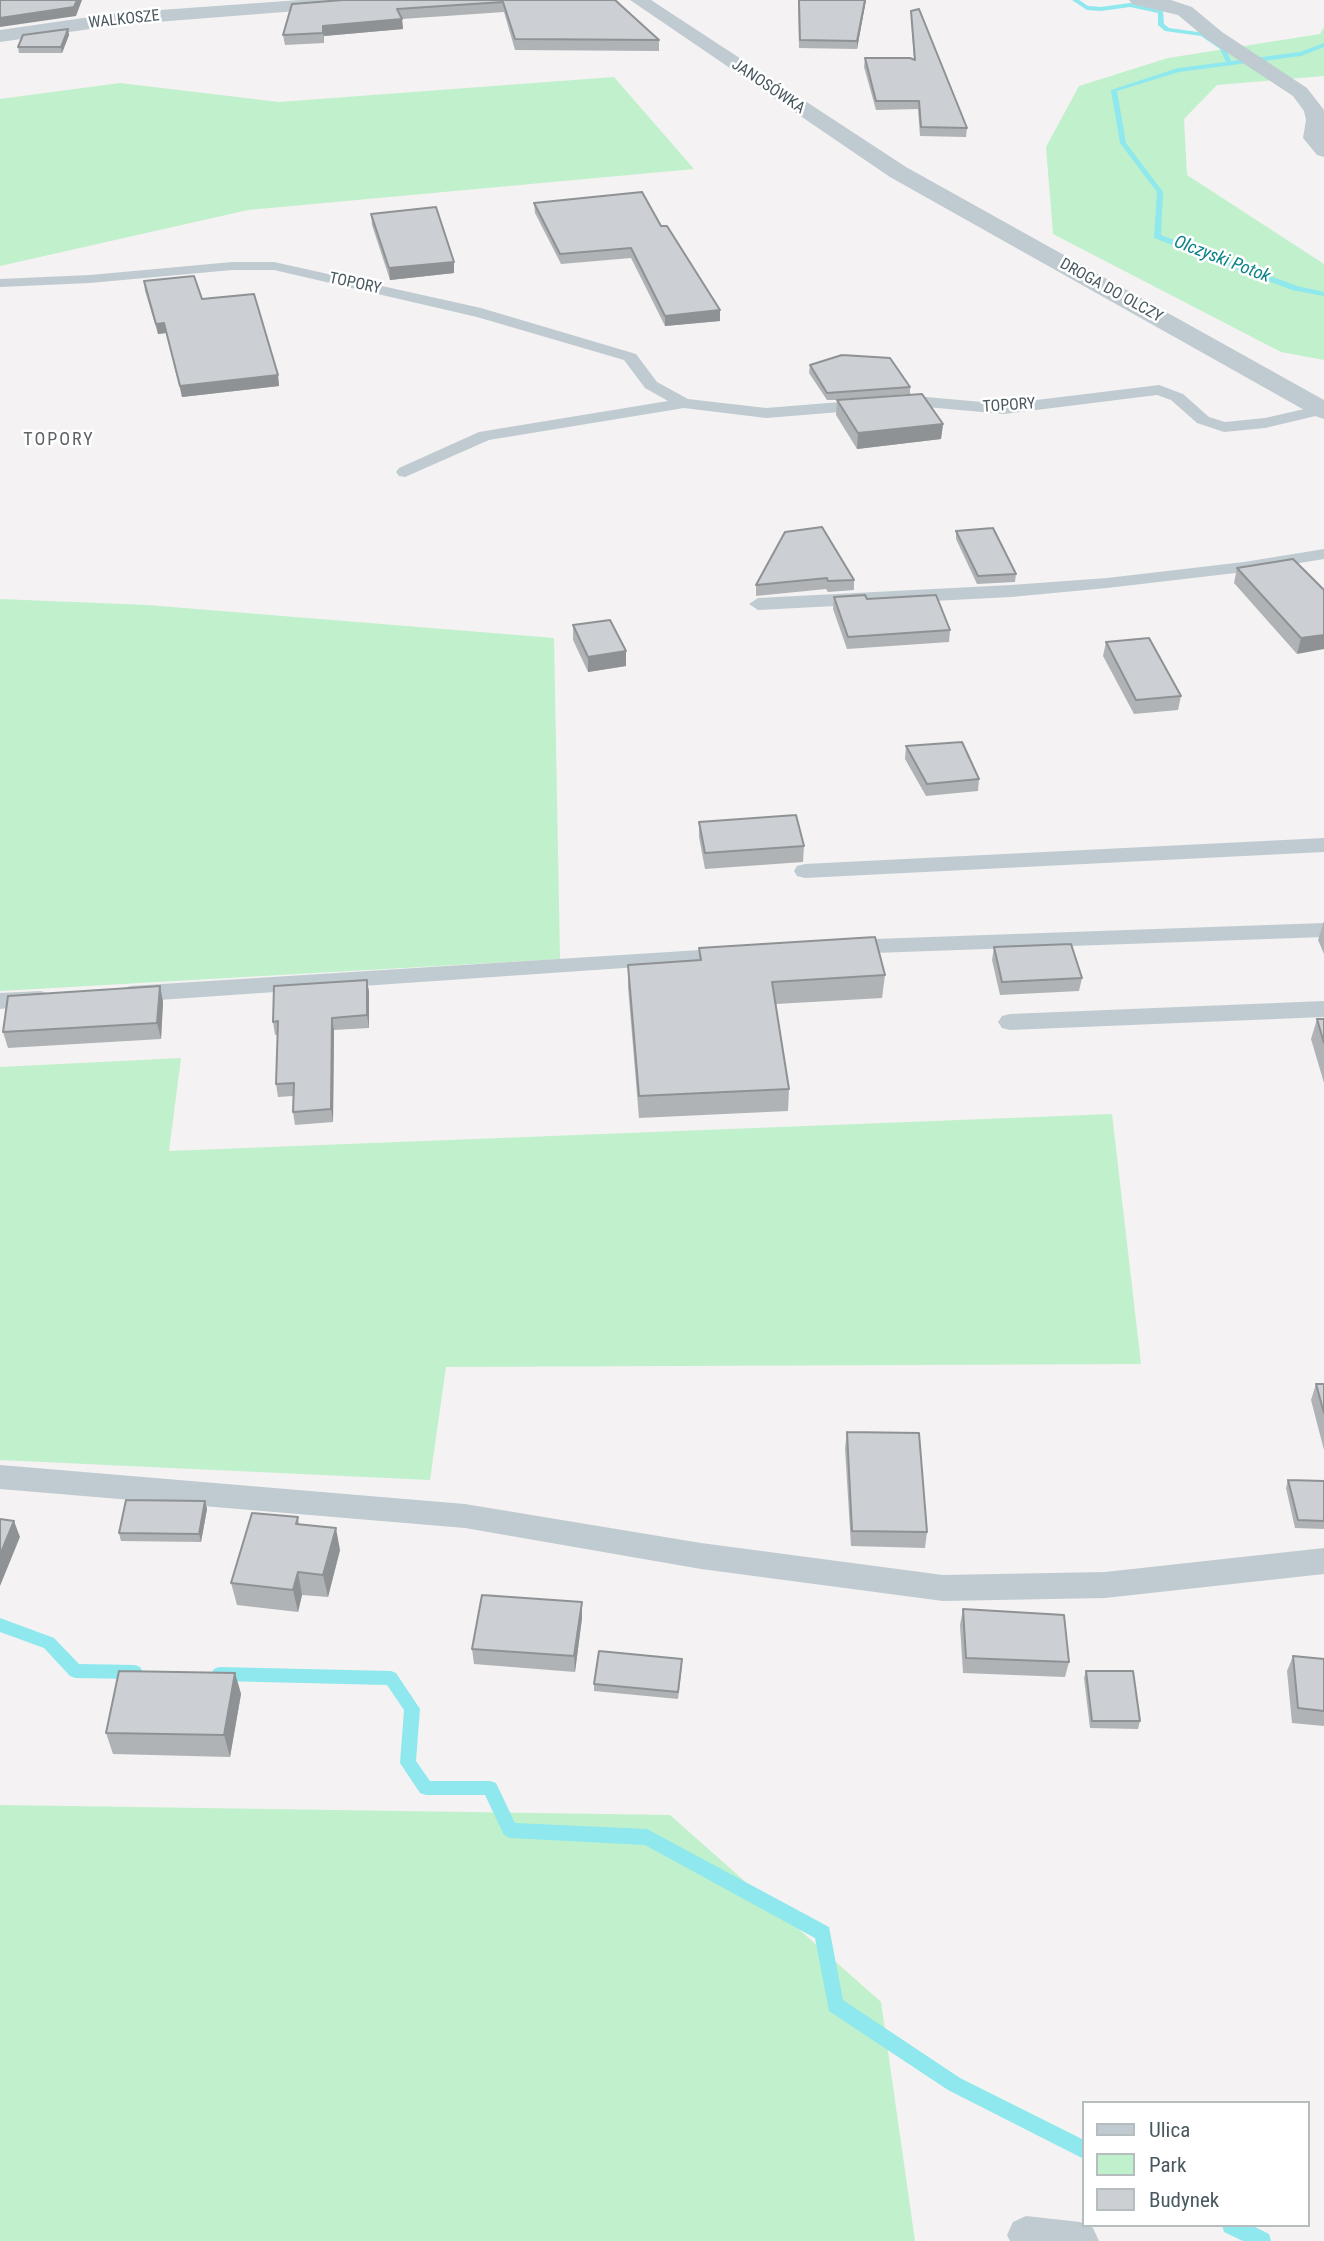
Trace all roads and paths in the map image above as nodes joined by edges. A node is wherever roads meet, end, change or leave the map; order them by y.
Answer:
1 (374, 0) edge
2 (639, 0) edge
3 (1138, 0) edge
4 (0, 36) edge
5 (1324, 150) edge
6 (898, 172) joint
7 (0, 283) edge
8 (684, 403) junction
9 (1323, 411) edge
10 (405, 472) dead end
11 (1324, 554) edge
12 (758, 604) dead end
13 (1324, 845) edge
14 (805, 872) dead end
15 (1324, 930) edge
16 (819, 949) edge
17 (750, 954) edge
18 (112, 995) edge
19 (70, 997) edge
20 (0, 1001) edge
21 (1324, 1009) edge
22 (1010, 1021) dead end
23 (0, 1478) edge
24 (1324, 1561) edge
25 (1026, 2235) dead end
26 (1080, 2241) edge

1 - 4 street, WALKOSZE
2 - 6 street, JANOSÓWKA
3 - 5 street
6 - 9 street, DROGA DO OLCZY
7 - 8 lane, TOPORY
8 - 9 lane, TOPORY
8 - 10 lane, TOPORY
11 - 12 lane
13 - 14 lane
15 - 16 lane
17 - 18 lane
19 - 20 lane
21 - 22 lane
23 - 24 lane
25 - 26 lane

